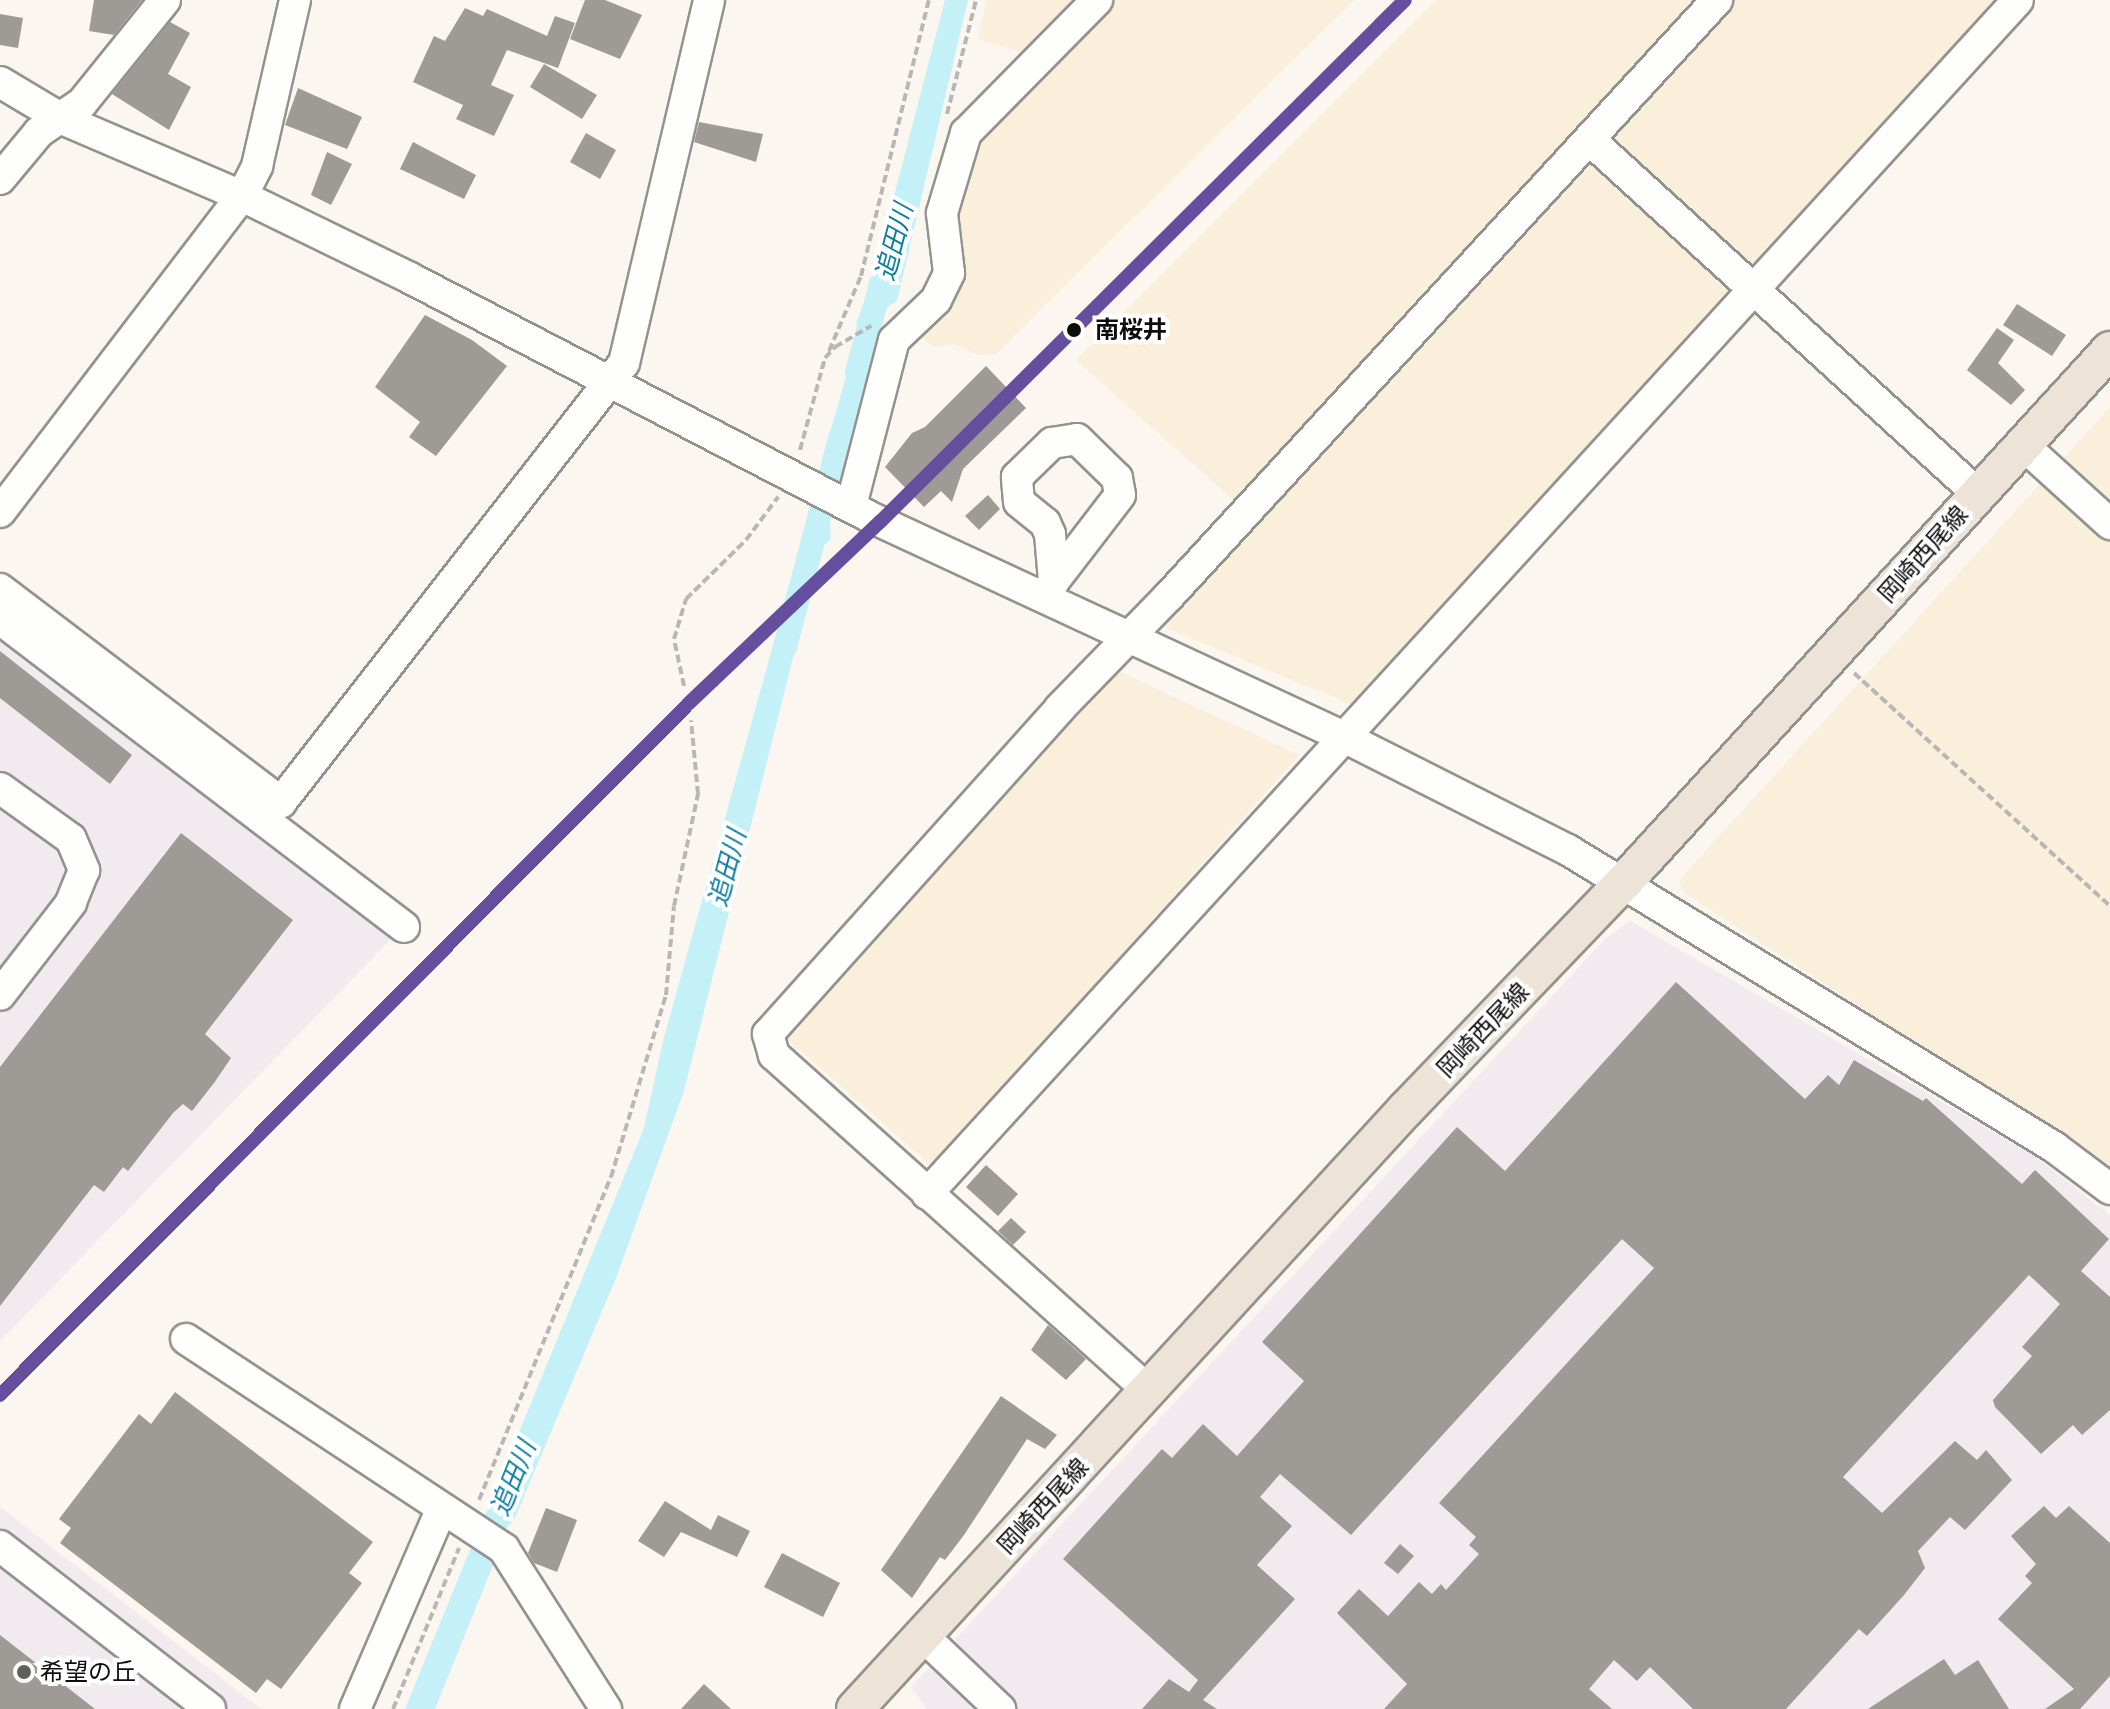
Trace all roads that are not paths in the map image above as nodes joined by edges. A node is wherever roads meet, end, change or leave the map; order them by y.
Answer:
1 (165, 0) edge
2 (295, 0) edge
3 (709, 0) edge
4 (1097, 0) edge
5 (1717, 0) edge
6 (2018, 0) edge
7 (0, 82) edge
8 (62, 119) junction
9 (1590, 140) junction
10 (0, 179) edge
11 (242, 196) junction
12 (1754, 291) junction
13 (2110, 350) edge
14 (611, 381) junction
15 (2023, 445) junction
16 (1978, 494) junction
17 (846, 504) junction
18 (0, 512) edge
19 (2110, 524) edge
20 (0, 589) edge
21 (0, 619) edge
22 (1128, 635) junction
23 (1344, 737) junction
24 (0, 788) edge
25 (1623, 883) junction
26 (404, 927) dead end
27 (0, 995) edge
28 (2110, 1189) edge
29 (927, 1194) junction
30 (186, 1339) dead end
31 (1149, 1391) junction
32 (441, 1510) junction
33 (0, 1546) edge
34 (922, 1635) junction
35 (210, 1709) edge
36 (355, 1709) edge
37 (606, 1709) edge
38 (855, 1709) edge
39 (1000, 1709) edge

1 - 8 street
2 - 11 street
3 - 14 street
4 - 17 street
5 - 9 street
6 - 12 street
7 - 8 street
8 - 10 street
8 - 11 street
9 - 12 street
9 - 22 street
11 - 14 street
11 - 18 street
12 - 16 street
12 - 23 street
13 - 15 main road, 岡崎西尾線
14 - 17 street
14 - 20 street
15 - 16 main road, 岡崎西尾線
15 - 19 street
16 - 25 main road, 岡崎西尾線
17 - 22 street
21 - 26 street
22 - 23 street
22 - 29 street
23 - 25 street
23 - 29 street
24 - 27 street
25 - 28 street
25 - 31 main road, 岡崎西尾線
29 - 31 street
30 - 32 street
31 - 34 main road, 岡崎西尾線
32 - 36 street
32 - 37 street
33 - 35 street
34 - 38 main road, 岡崎西尾線
34 - 39 street

